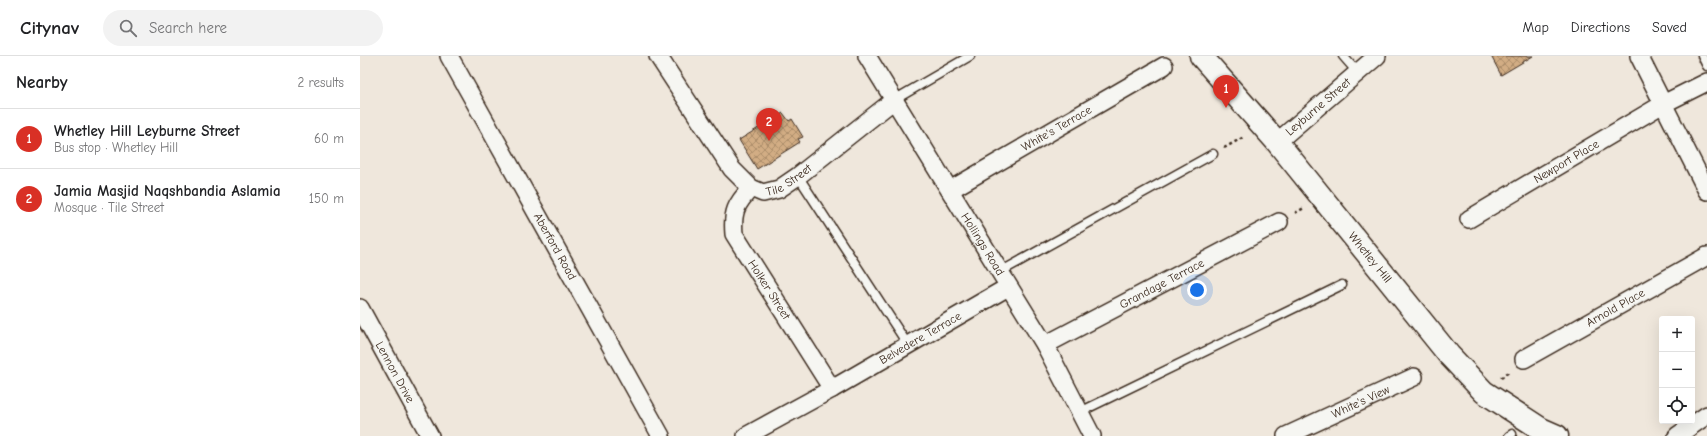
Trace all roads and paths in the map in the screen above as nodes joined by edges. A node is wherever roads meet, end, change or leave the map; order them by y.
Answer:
1 (449, 56) edge
2 (658, 56) edge
3 (867, 56) edge
4 (970, 56) edge
5 (1202, 56) edge
6 (1343, 56) edge
7 (1377, 56) edge
8 (1639, 56) edge
9 (1702, 56) edge
10 (1164, 66) dead end
11 (1707, 66) edge
12 (1357, 72) junction
13 (1707, 82) edge
14 (894, 100) junction
15 (1663, 104) junction
16 (1262, 127) junction
17 (1277, 142) junction
18 (1213, 154) joint
19 (798, 176) junction
20 (750, 188) junction
21 (950, 190) junction
22 (1707, 191) edge
23 (1322, 198) junction
24 (1469, 219) dead end
25 (1279, 222) joint
26 (1707, 256) edge
27 (1004, 280) junction
28 (1342, 284) dead end
29 (360, 308) edge
30 (908, 345) junction
31 (1045, 345) junction
32 (1524, 359) joint
33 (1414, 377) dead end
34 (832, 389) junction
35 (1484, 392) junction
36 (1080, 412) junction
37 (1707, 415) edge
38 (430, 436) edge
39 (661, 436) edge
40 (746, 436) edge
41 (1092, 436) edge
42 (1286, 436) edge
43 (1557, 436) edge
44 (1677, 436) edge

1 - 39 street, Aberford Road
2 - 20 street, Tile Street
3 - 14 street, Hollings Road
4 - 14 lane
5 - 16 main road, Whetley Hill
6 - 12 lane
7 - 12 street, Leyburne Street
8 - 15 street
9 - 11 lane
10 - 21 street, White's Terrace
12 - 17 street, Leyburne Street
13 - 15 street, Newport Place
14 - 19 street, Tile Street
14 - 21 street, Hollings Road
15 - 22 street
15 - 24 street, Newport Place
16 - 17 main road, Whetley Hill
16 - 18 path
17 - 23 main road, Whetley Hill
18 - 27 lane
19 - 20 street, Tile Street
19 - 30 lane
20 - 34 street, Holker Street
21 - 27 street, Hollings Road
23 - 25 path
23 - 35 main road, Whetley Hill
25 - 31 street, Grandage Terrace
26 - 32 street, Arnold Place
27 - 30 street, Belvedere Terrace
27 - 31 street, Hollings Road
28 - 36 lane
29 - 38 street, Lennon Drive
30 - 34 street, Belvedere Terrace
31 - 36 street, Hollings Road
32 - 35 path
33 - 42 street, White's View
34 - 40 street, Belvedere Terrace
35 - 43 main road, Whetley Hill
36 - 41 street, Hollings Road
37 - 44 street

